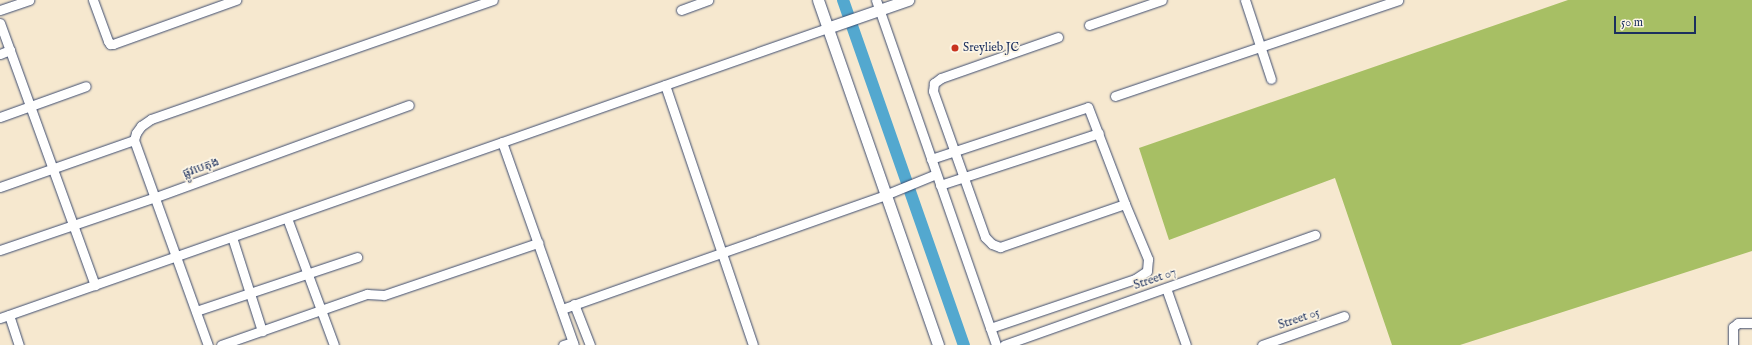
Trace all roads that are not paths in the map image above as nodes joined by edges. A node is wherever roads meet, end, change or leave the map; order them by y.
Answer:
1 (29, 0) edge
2 (92, 0) edge
3 (236, 0) edge
4 (493, 0) edge
5 (708, 0) edge
6 (818, 0) edge
7 (908, 0) edge
8 (1162, 0) edge
9 (1245, 0) edge
10 (1398, 0) edge
11 (876, 7) edge
12 (0, 10) edge
13 (681, 10) dead end
14 (0, 23) edge
15 (1089, 25) dead end
16 (833, 26) junction
17 (1058, 37) dead end
18 (1261, 47) junction
19 (10, 50) junction
20 (0, 54) edge
21 (1271, 79) dead end
22 (665, 85) junction
23 (86, 86) dead end
24 (1115, 96) dead end
25 (409, 104) dead end
26 (30, 106) junction
27 (0, 117) edge
28 (1099, 133) junction
29 (134, 140) junction
30 (502, 142) junction
31 (955, 151) junction
32 (931, 159) junction
33 (52, 168) junction
34 (936, 174) junction
35 (964, 177) junction
36 (940, 185) junction
37 (0, 187) edge
38 (885, 195) junction
39 (156, 198) junction
40 (1125, 204) junction
41 (287, 218) junction
42 (73, 224) junction
43 (1315, 236) dead end
44 (232, 237) junction
45 (538, 243) junction
46 (0, 250) edge
47 (721, 253) junction
48 (177, 256) junction
49 (357, 257) dead end
50 (308, 273) junction
51 (95, 285) junction
52 (1166, 288) junction
53 (250, 293) junction
54 (574, 304) junction
55 (562, 309) junction
56 (321, 310) junction
57 (196, 311) junction
58 (1344, 316) dead end
59 (4, 317) edge
60 (1752, 323) edge
61 (990, 328) junction
62 (262, 331) junction
63 (574, 343) edge
64 (19, 345) edge
65 (208, 345) edge
66 (220, 345) edge
67 (334, 345) edge
68 (563, 345) edge
69 (590, 345) edge
70 (753, 345) edge
71 (938, 345) edge
72 (996, 345) edge
73 (1004, 345) edge
74 (1186, 345) edge
75 (1262, 345) edge
76 (1733, 345) edge

1 - 12 street
2 - 3 street
4 - 29 street
5 - 13 street
6 - 16 street
7 - 11 street
8 - 15 street
9 - 18 street
10 - 18 street
11 - 16 street
11 - 32 street
14 - 19 street
16 - 22 street
16 - 38 street
17 - 31 street
18 - 21 street
18 - 24 street
19 - 20 street
19 - 26 street
22 - 30 street
22 - 47 street
23 - 26 street
25 - 39 street, ផ្លូវបេតុង
26 - 27 street
26 - 33 street
28 - 31 street
28 - 35 street
28 - 40 street
29 - 33 street
29 - 39 street
30 - 41 street
30 - 45 street
31 - 32 street
31 - 35 street
32 - 34 street
33 - 37 street
33 - 42 street
34 - 36 street
34 - 38 street
35 - 36 street
35 - 40 street
36 - 61 street
38 - 47 street
38 - 71 street
39 - 42 street, ផ្លូវបេតុង
39 - 48 street
40 - 61 street
41 - 44 street
41 - 50 street
42 - 46 street, ផ្លូវបេតុង
42 - 51 street
43 - 52 street, Street 07
44 - 48 street
44 - 53 street
45 - 55 street
45 - 56 street
47 - 54 street
47 - 70 street
48 - 51 street
48 - 57 street
49 - 50 street
50 - 53 street
50 - 56 street
51 - 59 street
52 - 73 street, Street 07
52 - 74 street
53 - 57 street
53 - 62 street
54 - 55 street
54 - 69 street
55 - 63 street
56 - 62 street
56 - 67 street
57 - 65 street
58 - 75 street, Street 05
59 - 64 street
60 - 76 street
61 - 72 street
62 - 66 street
63 - 68 street

